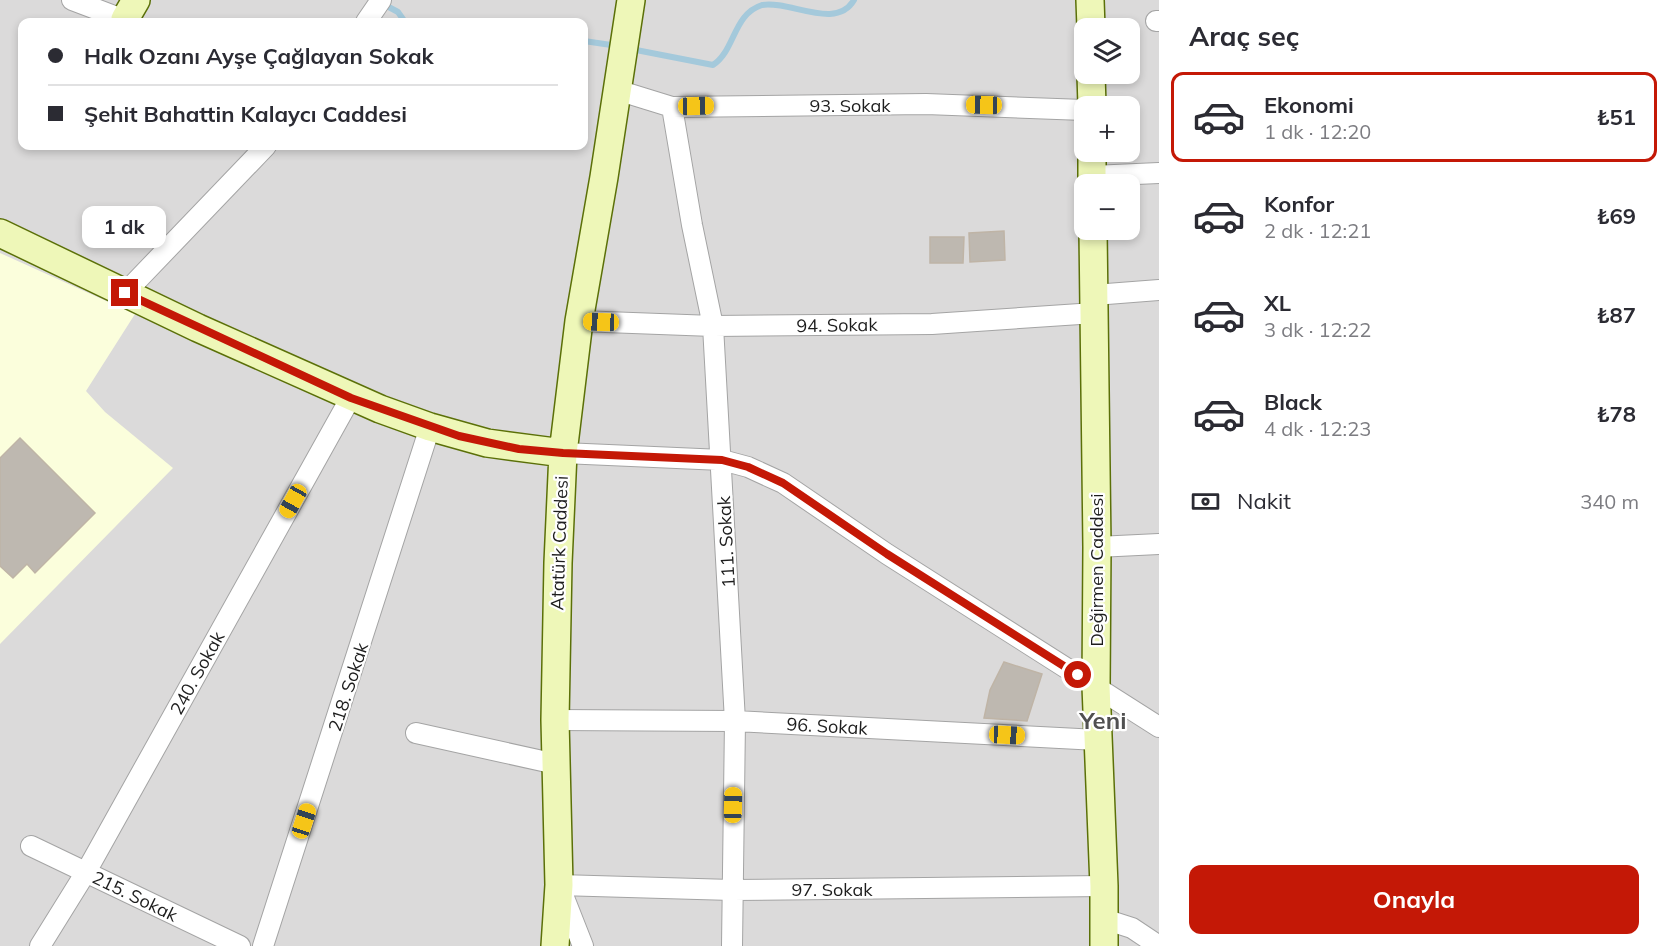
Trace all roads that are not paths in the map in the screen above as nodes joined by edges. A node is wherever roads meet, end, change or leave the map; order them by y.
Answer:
1 (72, 0) edge
2 (381, 0) edge
3 (631, 0) edge
4 (1090, 0) edge
5 (130, 14) edge
6 (369, 18) edge
7 (1091, 18) edge
8 (617, 90) junction
9 (672, 107) junction
10 (1074, 110) edge
11 (262, 150) edge
12 (1092, 171) edge
13 (1159, 173) edge
14 (0, 233) edge
15 (1093, 240) edge
16 (1159, 290) edge
17 (125, 293) junction
18 (1094, 304) junction
19 (579, 321) junction
20 (713, 326) junction
21 (351, 398) junction
22 (430, 427) junction
23 (563, 453) junction
24 (722, 460) junction
25 (1159, 544) edge
26 (1097, 546) junction
27 (1096, 686) junction
28 (555, 720) junction
29 (735, 721) junction
30 (1159, 727) edge
31 (416, 733) dead end
32 (1098, 740) junction
33 (556, 764) junction
34 (31, 846) dead end
35 (86, 872) junction
36 (559, 885) junction
37 (1104, 886) junction
38 (732, 890) junction
39 (1104, 919) junction
40 (40, 946) edge
41 (240, 946) edge
42 (263, 946) edge
43 (555, 946) edge
44 (583, 946) edge
45 (732, 946) edge
46 (1104, 946) edge
47 (1159, 946) edge

1 - 5 street
2 - 6 street
3 - 8 street, Atatürk Caddesi
4 - 7 street
8 - 9 street, 93. Sokak
8 - 19 street, Atatürk Caddesi
9 - 10 street, 93. Sokak
9 - 20 street, 111. Sokak
11 - 17 street
12 - 13 street
14 - 17 street
15 - 18 street, Değirmen Caddesi
16 - 18 street, 94. Sokak
17 - 21 street
18 - 20 street, 94. Sokak
18 - 26 street, Değirmen Caddesi
19 - 20 street, 94. Sokak
19 - 23 street, Atatürk Caddesi
20 - 24 street, 111. Sokak
21 - 22 street
21 - 35 street, 240. Sokak
22 - 23 street
22 - 42 street, 218. Sokak
23 - 24 street
23 - 28 street, Atatürk Caddesi
24 - 27 street
24 - 29 street, 111. Sokak
25 - 26 street
26 - 27 street, Değirmen Caddesi
27 - 30 street
27 - 32 street, Değirmen Caddesi
28 - 29 street, 96. Sokak
28 - 33 street, Atatürk Caddesi
29 - 32 street, 96. Sokak
29 - 38 street, 111. Sokak
31 - 33 street
32 - 37 street, Değirmen Caddesi
33 - 36 street, Atatürk Caddesi
34 - 35 street, 215. Sokak
35 - 40 street, 240. Sokak
35 - 41 street, 215. Sokak
36 - 38 street, 97. Sokak
36 - 43 street, Atatürk Caddesi
36 - 44 street
37 - 38 street, 97. Sokak
37 - 39 street, Değirmen Caddesi
38 - 45 street, 111. Sokak
39 - 46 street, Değirmen Caddesi
39 - 47 street

